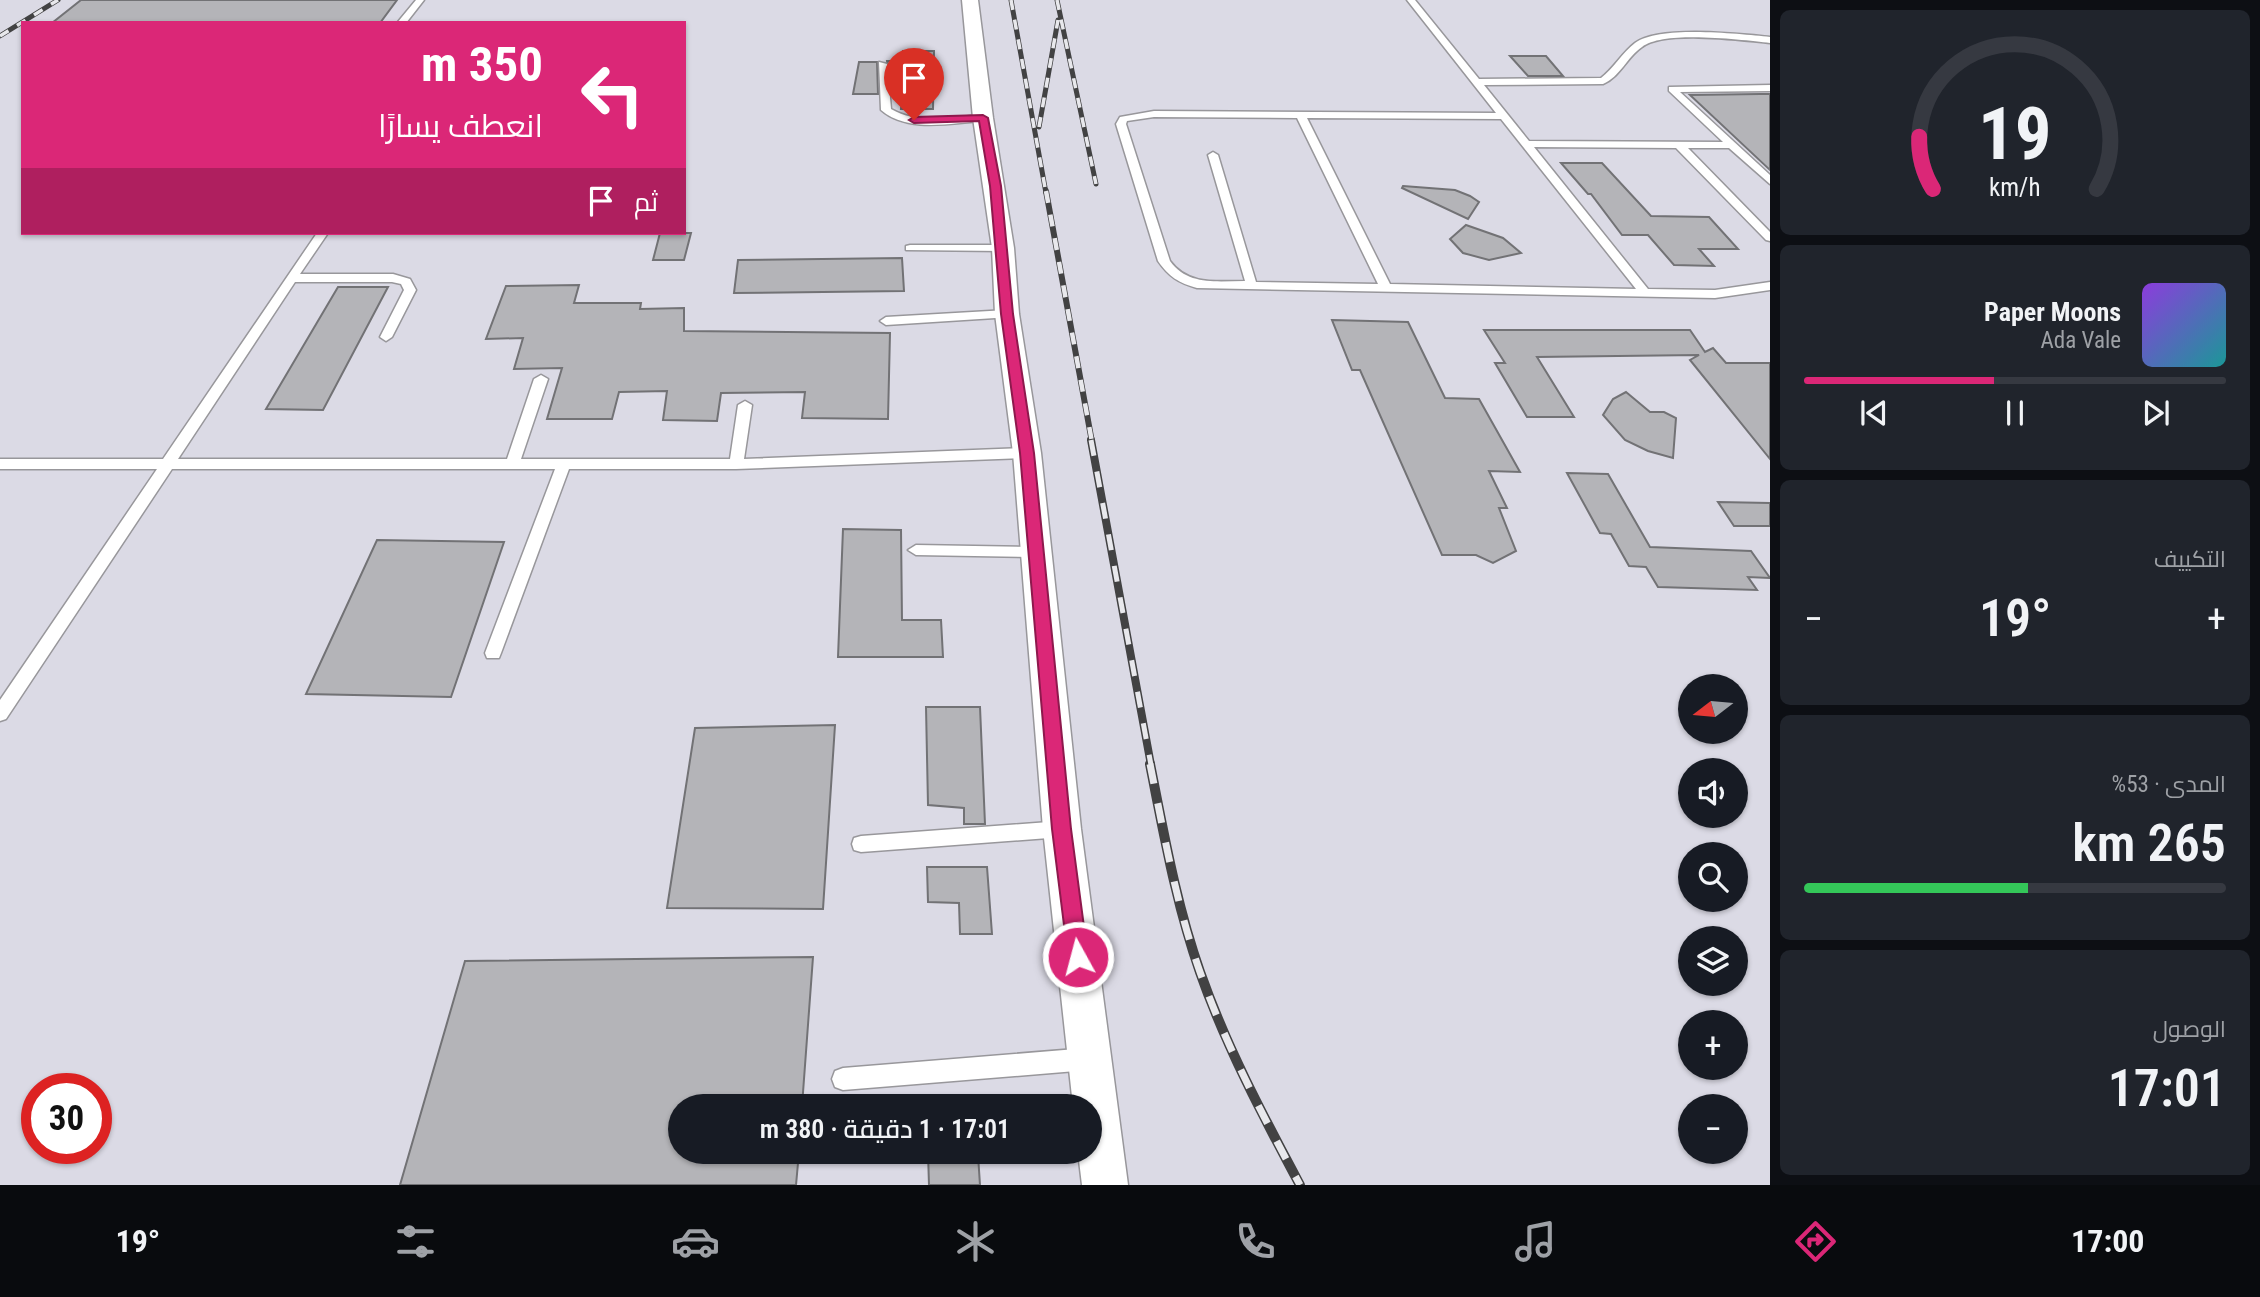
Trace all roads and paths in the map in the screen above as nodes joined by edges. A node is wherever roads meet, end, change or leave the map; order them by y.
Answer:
1 (420, 0) edge
2 (970, 0) edge
3 (1411, 0) edge
4 (403, 21) edge
5 (1770, 40) edge
6 (882, 64) dead end
7 (1478, 82) junction
8 (1770, 88) edge
9 (1301, 115) junction
10 (1505, 116) junction
11 (983, 118) junction
12 (1528, 144) junction
13 (1679, 145) junction
14 (1731, 145) junction
15 (1213, 155) dead end
16 (1770, 181) edge
17 (321, 235) edge
18 (1770, 237) edge
19 (910, 248) dead end
20 (1003, 248) junction
21 (292, 278) junction
22 (1251, 283) junction
23 (1385, 286) junction
24 (1770, 286) edge
25 (1645, 293) junction
26 (1007, 314) junction
27 (886, 321) dead end
28 (386, 337) dead end
29 (541, 379) dead end
30 (745, 405) dead end
31 (1027, 453) junction
32 (0, 464) edge
33 (169, 464) junction
34 (512, 464) junction
35 (564, 464) junction
36 (736, 464) junction
37 (916, 550) dead end
38 (1038, 552) junction
39 (493, 653) dead end
40 (0, 714) edge
41 (1062, 829) junction
42 (861, 844) dead end
43 (1091, 1059) junction
44 (843, 1079) dead end
45 (1105, 1185) edge

1 - 4 lane
2 - 11 street
3 - 7 lane
5 - 7 lane
6 - 11 lane
7 - 10 lane
8 - 14 lane
9 - 10 lane
9 - 22 lane
9 - 23 lane
10 - 12 lane
11 - 20 street
12 - 13 lane
12 - 25 lane
13 - 14 lane
13 - 18 lane
14 - 16 lane
15 - 22 lane
17 - 21 lane
19 - 20 lane
20 - 26 street
21 - 28 lane
21 - 33 lane
22 - 23 lane
23 - 25 lane
24 - 25 lane
26 - 27 lane
26 - 31 street
29 - 34 lane
30 - 36 lane
31 - 36 lane
31 - 38 street
32 - 33 lane
33 - 34 lane
33 - 40 lane
34 - 35 lane
35 - 36 lane
35 - 39 lane
37 - 38 lane
38 - 41 street
41 - 42 lane
41 - 43 street
43 - 44 lane
43 - 45 street

